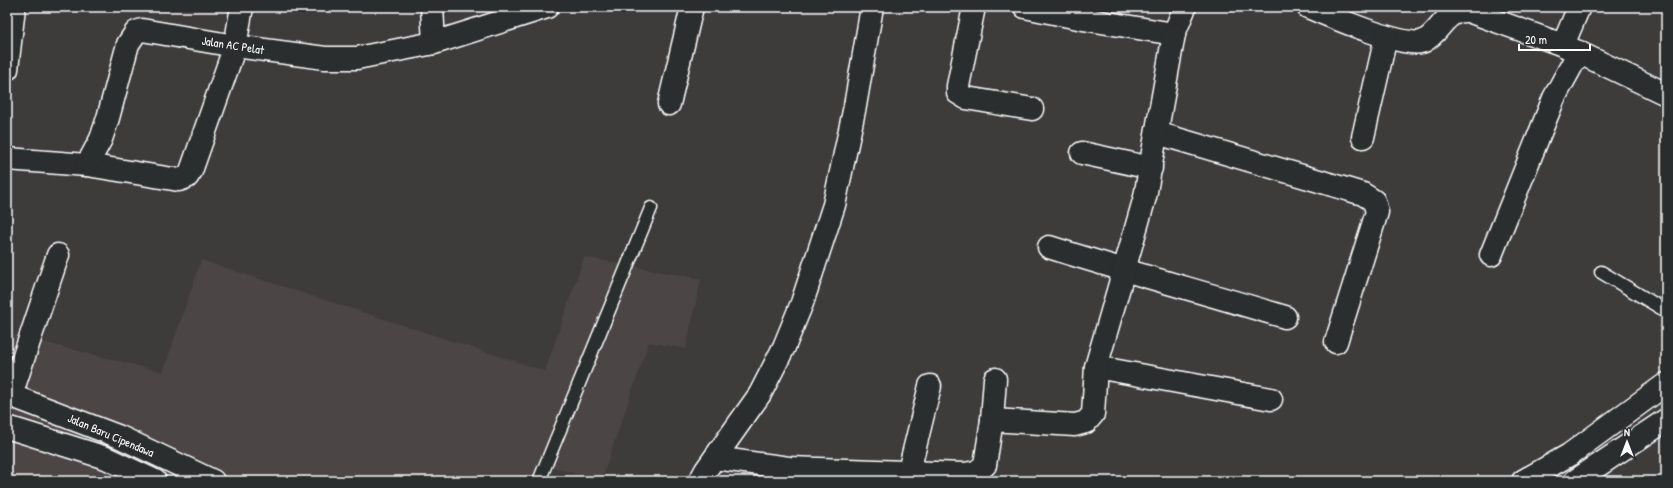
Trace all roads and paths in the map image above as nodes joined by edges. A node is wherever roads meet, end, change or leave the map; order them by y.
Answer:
1 (14, 7) edge
2 (242, 7) edge
3 (432, 7) edge
4 (547, 7) edge
5 (692, 7) edge
6 (872, 7) edge
7 (974, 7) edge
8 (1025, 7) edge
9 (1185, 7) edge
10 (1308, 7) edge
11 (1579, 7) edge
12 (1174, 34) junction
13 (1386, 38) junction
14 (434, 43) junction
15 (235, 46) junction
16 (1571, 48) junction
17 (7, 69) edge
18 (1666, 94) edge
19 (669, 104) dead end
20 (1032, 109) dead end
21 (1157, 133) junction
22 (1363, 137) dead end
23 (1082, 153) dead end
24 (7, 159) edge
25 (87, 165) junction
26 (1151, 168) junction
27 (651, 208) dead end
28 (1049, 247) dead end
29 (58, 255) dead end
30 (1491, 255) dead end
31 (1122, 271) junction
32 (1601, 272) dead end
33 (1666, 311) edge
34 (1285, 317) dead end
35 (1336, 342) dead end
36 (1096, 367) junction
37 (995, 379) dead end
38 (1666, 384) edge
39 (930, 386) dead end
40 (9, 395) edge
41 (1271, 399) dead end
42 (992, 420) junction
43 (1666, 420) edge
44 (7, 427) edge
45 (715, 458) junction
46 (909, 471) junction
47 (155, 481) edge
48 (213, 481) edge
49 (539, 481) edge
50 (700, 481) edge
51 (1523, 481) edge
52 (1575, 481) edge

1 - 17 street
2 - 15 street
3 - 14 street
4 - 14 street, Jalan AC Pelat
5 - 19 street
6 - 45 street
7 - 20 street
8 - 12 street
9 - 12 street
10 - 13 street
11 - 16 street
12 - 21 street
13 - 16 street
13 - 22 street
14 - 15 street, Jalan AC Pelat
15 - 25 street
15 - 25 street, Jalan AC Pelat
16 - 18 street
16 - 30 street
21 - 26 street
21 - 35 street
23 - 26 street
24 - 25 street
26 - 31 street
27 - 49 lane
28 - 31 street
29 - 40 street
31 - 34 street
31 - 36 street
32 - 33 lane
36 - 41 street
36 - 42 street
37 - 42 street
38 - 51 street
39 - 46 street
40 - 48 street, Jalan Baru Cipendawa
42 - 46 street
43 - 52 street
44 - 47 street, Jalan Baru Cipendawa
45 - 46 street
45 - 50 street

